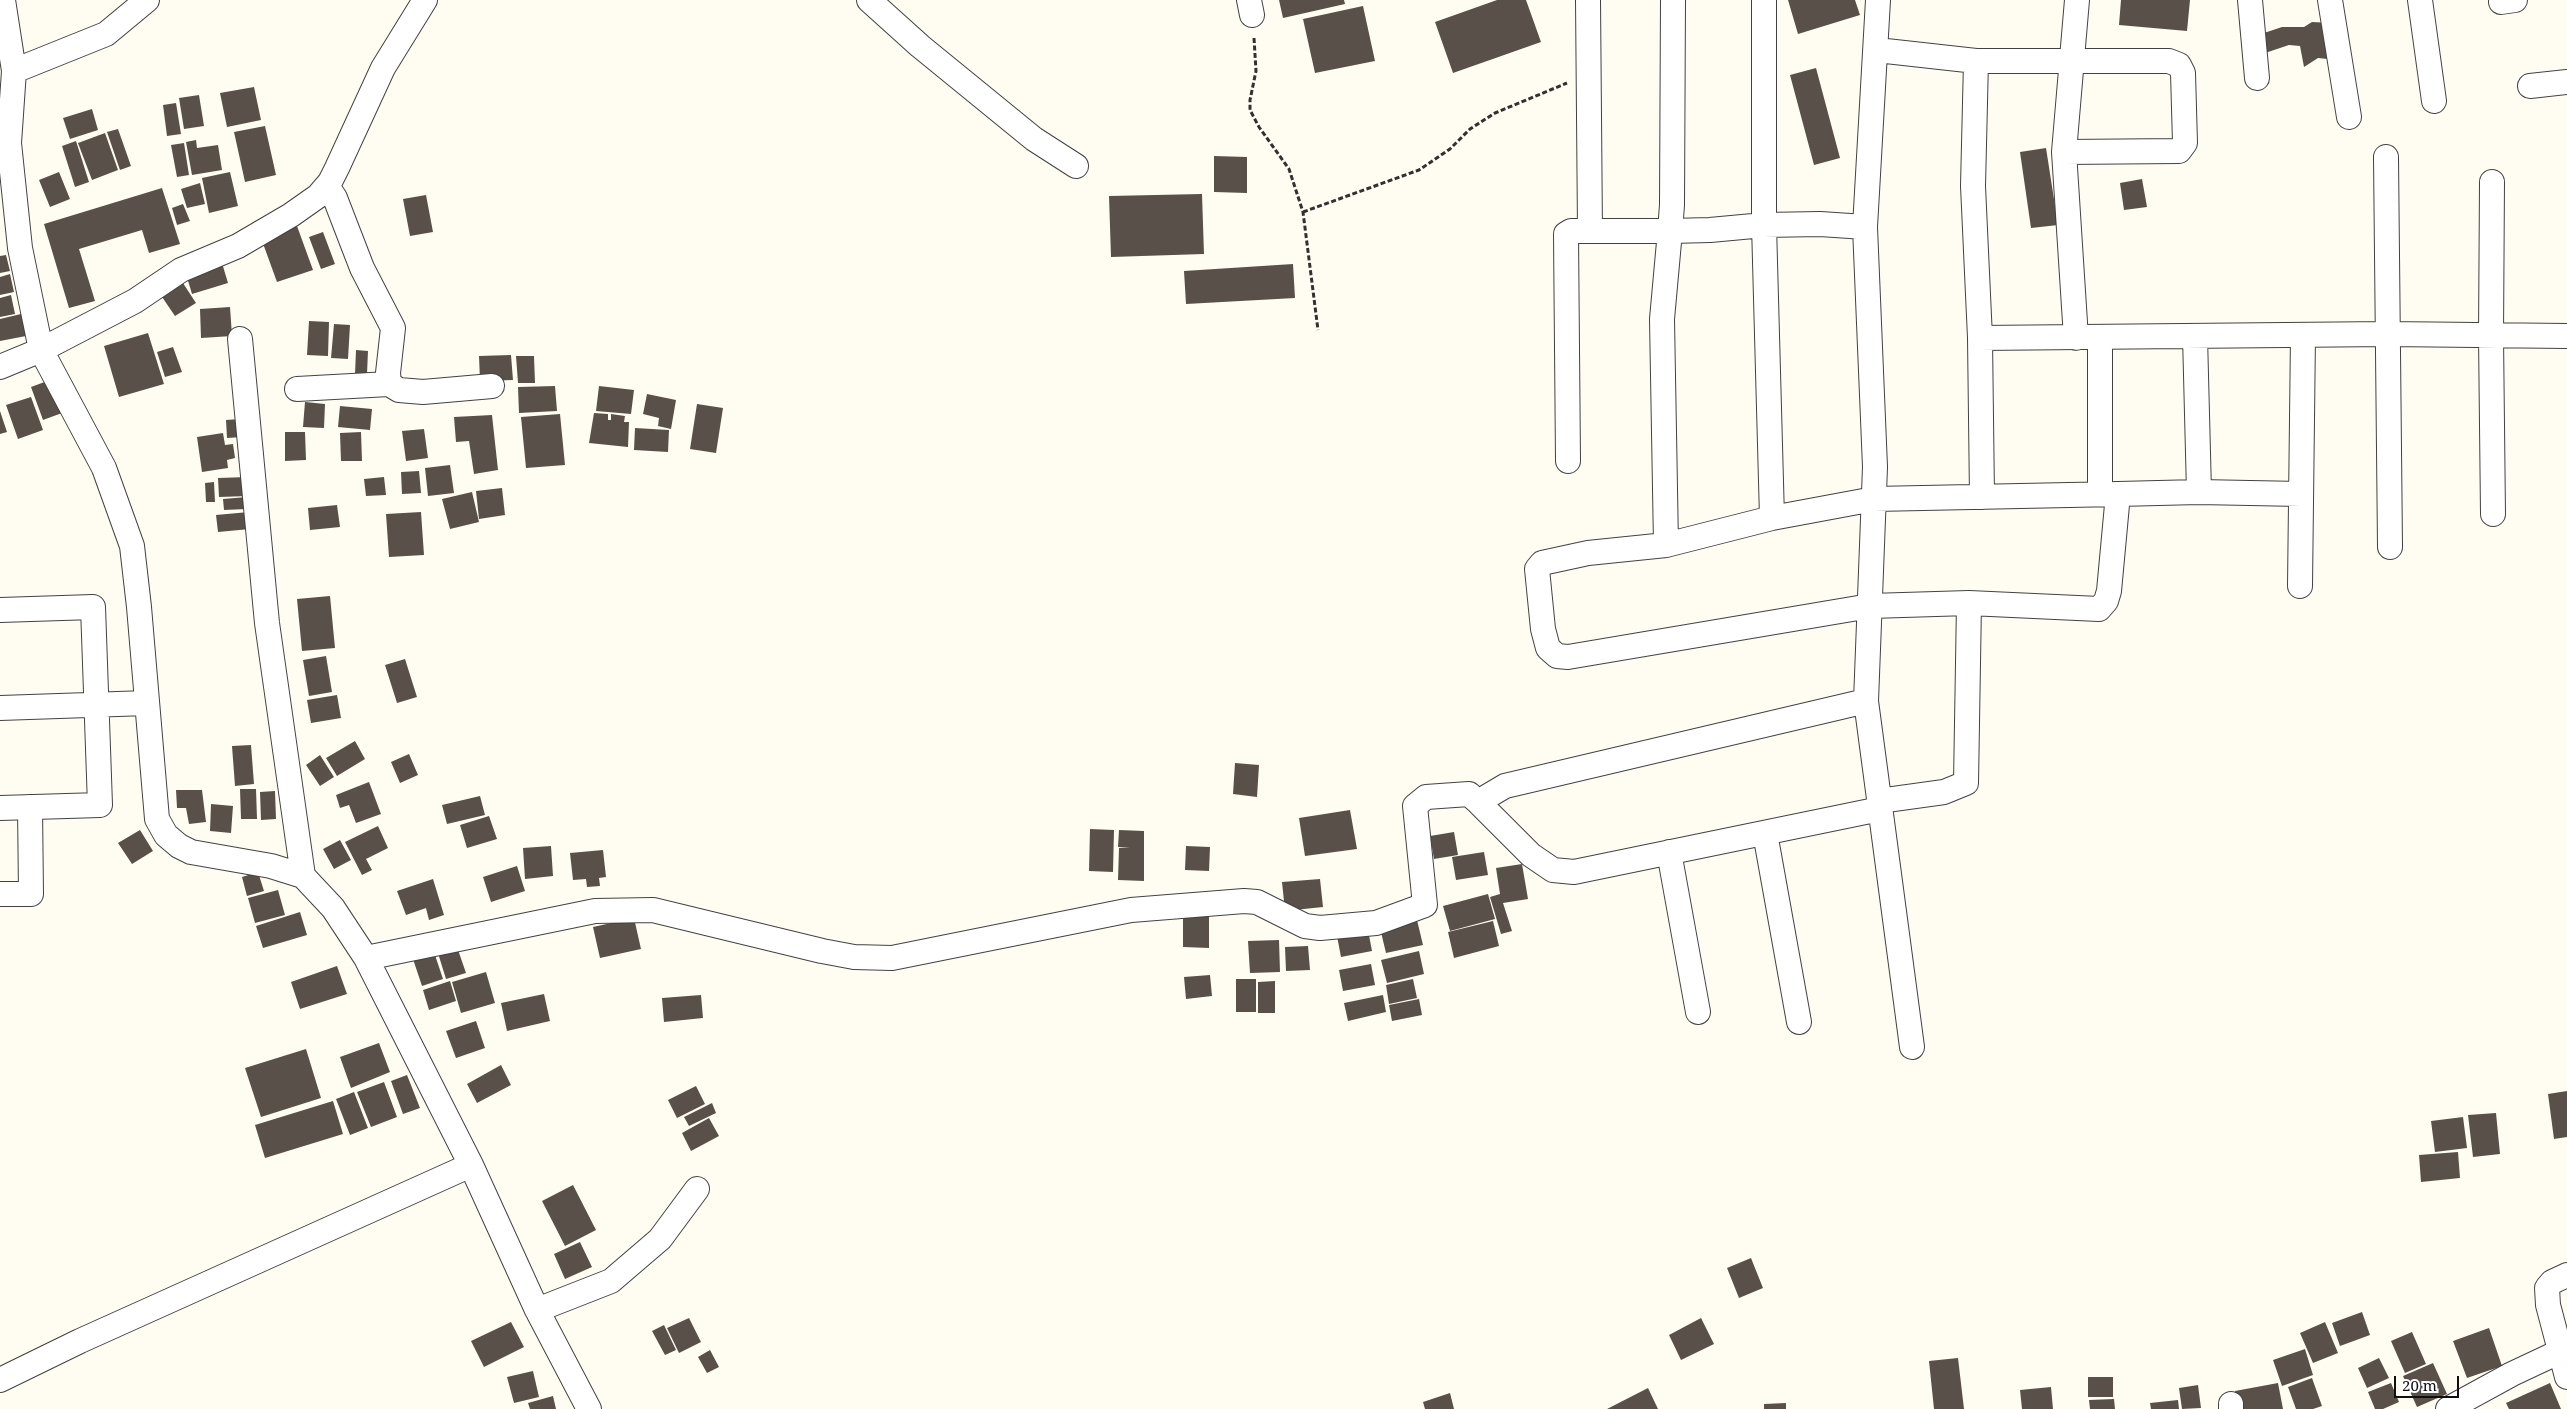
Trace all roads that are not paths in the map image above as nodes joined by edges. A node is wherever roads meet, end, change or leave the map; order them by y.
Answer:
1 (3, 0) edge
2 (147, 0) edge
3 (425, 0) edge
4 (869, 0) edge
5 (1588, 0) edge
6 (1673, 0) edge
7 (1764, 0) edge
8 (1878, 0) edge
9 (2077, 0) edge
10 (2251, 0) edge
11 (2330, 0) edge
12 (2420, 0) edge
13 (1877, 50) junction
14 (1976, 61) junction
15 (2070, 62) junction
16 (14, 71) junction
17 (2257, 78) dead end
18 (2567, 82) edge
19 (2530, 86) dead end
20 (2434, 101) dead end
21 (7, 103) edge
22 (2349, 117) dead end
23 (2064, 152) junction
24 (2386, 158) dead end
25 (1076, 166) dead end
26 (2492, 182) dead end
27 (324, 190) junction
28 (1764, 225) junction
29 (1865, 227) junction
30 (1590, 231) junction
31 (1670, 231) junction
32 (2387, 334) junction
33 (2303, 335) junction
34 (2195, 336) junction
35 (2490, 336) junction
36 (2567, 336) edge
37 (1980, 338) junction
38 (2076, 338) junction
39 (2100, 338) junction
40 (240, 339) dead end
41 (41, 350) junction
42 (0, 367) edge
43 (389, 384) junction
44 (492, 386) dead end
45 (297, 389) dead end
46 (1568, 461) dead end
47 (2199, 492) junction
48 (2109, 494) junction
49 (2301, 494) junction
50 (1982, 497) junction
51 (1874, 499) junction
52 (2493, 514) dead end
53 (1772, 518) junction
54 (1666, 545) junction
55 (2390, 547) dead end
56 (2300, 586) dead end
57 (1969, 602) junction
58 (1870, 606) junction
59 (0, 610) edge
60 (1866, 701) junction
61 (147, 703) junction
62 (96, 705) junction
63 (0, 708) edge
64 (1478, 802) junction
65 (1879, 805) junction
66 (30, 807) junction
67 (0, 808) edge
68 (1765, 832) junction
69 (1669, 852) junction
70 (303, 876) junction
71 (0, 894) edge
72 (366, 958) junction
73 (1698, 1012) dead end
74 (1799, 1022) dead end
75 (1912, 1047) dead end
76 (471, 1165) junction
77 (697, 1189) dead end
78 (2567, 1275) edge
79 (537, 1310) junction
80 (2561, 1350) junction
81 (2567, 1377) edge
82 (0, 1380) edge
83 (589, 1409) edge
84 (2448, 1409) edge

1 - 16 street
2 - 16 street
3 - 27 street
4 - 25 street
5 - 30 street
6 - 31 street
7 - 28 street
8 - 13 street
9 - 15 street
10 - 17 street
11 - 22 street
12 - 20 street
13 - 14 street
13 - 29 street
14 - 15 street
14 - 37 street
15 - 23 street
15 - 23 street
16 - 21 street
18 - 19 street
21 - 41 street
23 - 38 street
24 - 32 street
26 - 35 street
27 - 41 street
27 - 43 street
28 - 29 street
28 - 31 street
28 - 53 street
29 - 51 street
30 - 31 street
30 - 46 street
31 - 54 street
32 - 33 street
32 - 35 street
32 - 55 street
33 - 34 street
33 - 49 street
34 - 39 street
34 - 47 street
35 - 36 street
35 - 52 street
37 - 38 street
37 - 50 street
38 - 39 street
39 - 48 street
40 - 70 street
41 - 42 street
41 - 61 street
43 - 44 street
43 - 45 street
47 - 48 street
47 - 49 street
48 - 50 street
48 - 57 street
49 - 56 street
50 - 51 street
51 - 53 street
51 - 58 street
53 - 54 street
54 - 58 street
57 - 58 street
57 - 65 street
58 - 60 street
59 - 62 street
60 - 64 street
60 - 65 street
61 - 62 street
61 - 70 street
62 - 63 street
62 - 66 street
64 - 69 street
64 - 72 street
65 - 68 street
65 - 75 street
66 - 67 street
66 - 71 street
68 - 69 street
68 - 74 street
69 - 73 street
70 - 72 street
72 - 76 street
76 - 79 street
76 - 82 street
77 - 79 street
78 - 80 street
79 - 83 street
80 - 81 street
80 - 84 street

